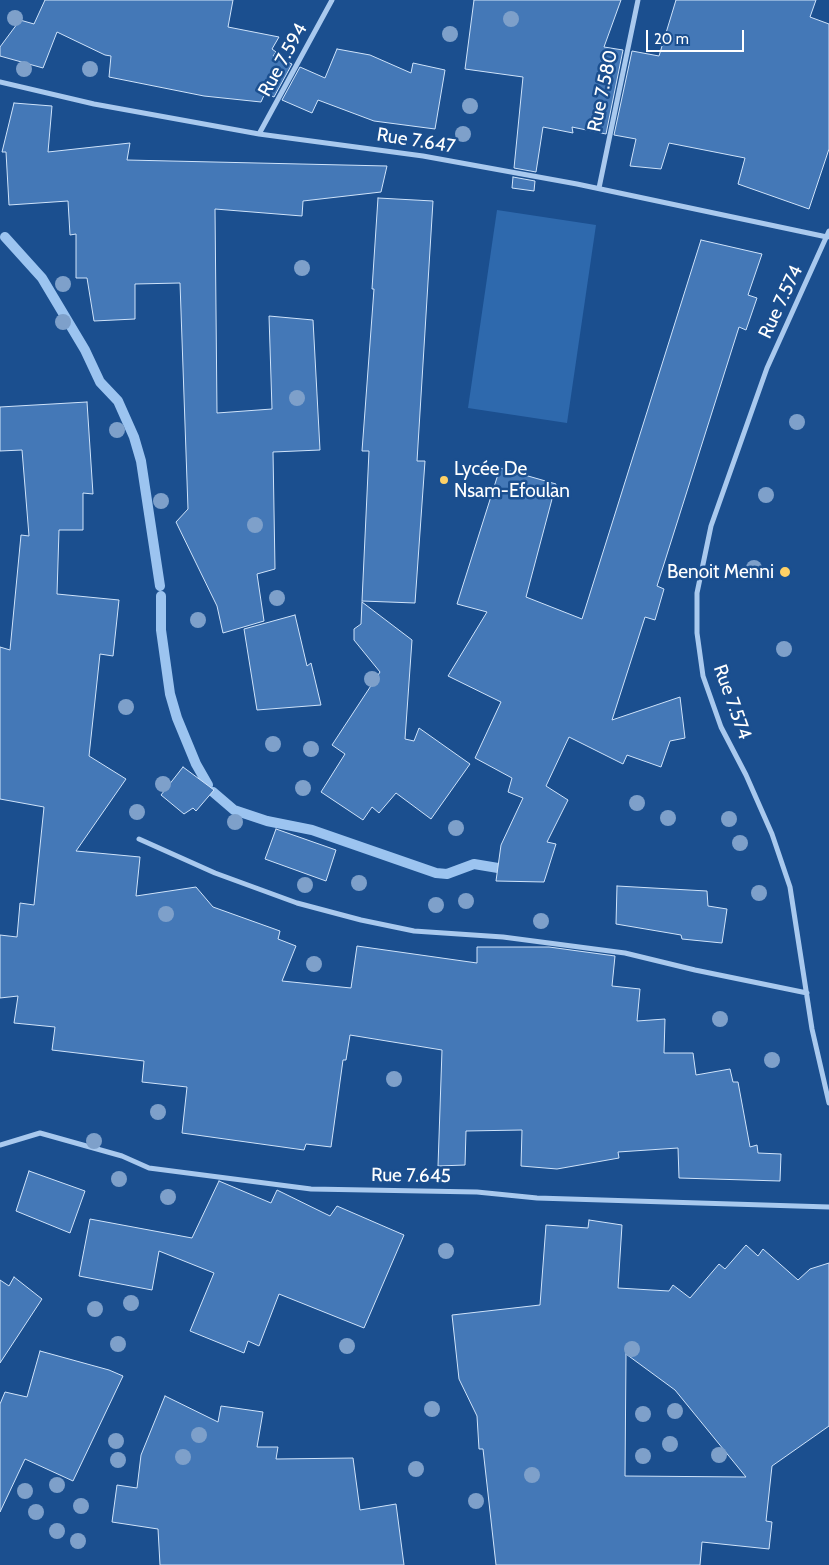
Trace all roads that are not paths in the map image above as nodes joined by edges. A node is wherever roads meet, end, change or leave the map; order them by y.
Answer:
1 (332, 0) edge
2 (638, 0) edge
3 (0, 82) edge
4 (259, 134) junction
5 (599, 188) junction
6 (828, 234) edge
7 (139, 839) dead end
8 (807, 993) junction
9 (829, 1103) edge
10 (0, 1145) edge
11 (829, 1207) edge

1 - 4 street, Rue 7.594
2 - 5 street, Rue 7.580
3 - 4 street, Rue 7.647
4 - 5 street, Rue 7.647
5 - 6 street, Rue 7.647
6 - 8 street, Rue 7.574
7 - 8 street
8 - 9 street, Rue 7.574
10 - 11 street, Rue 7.645

